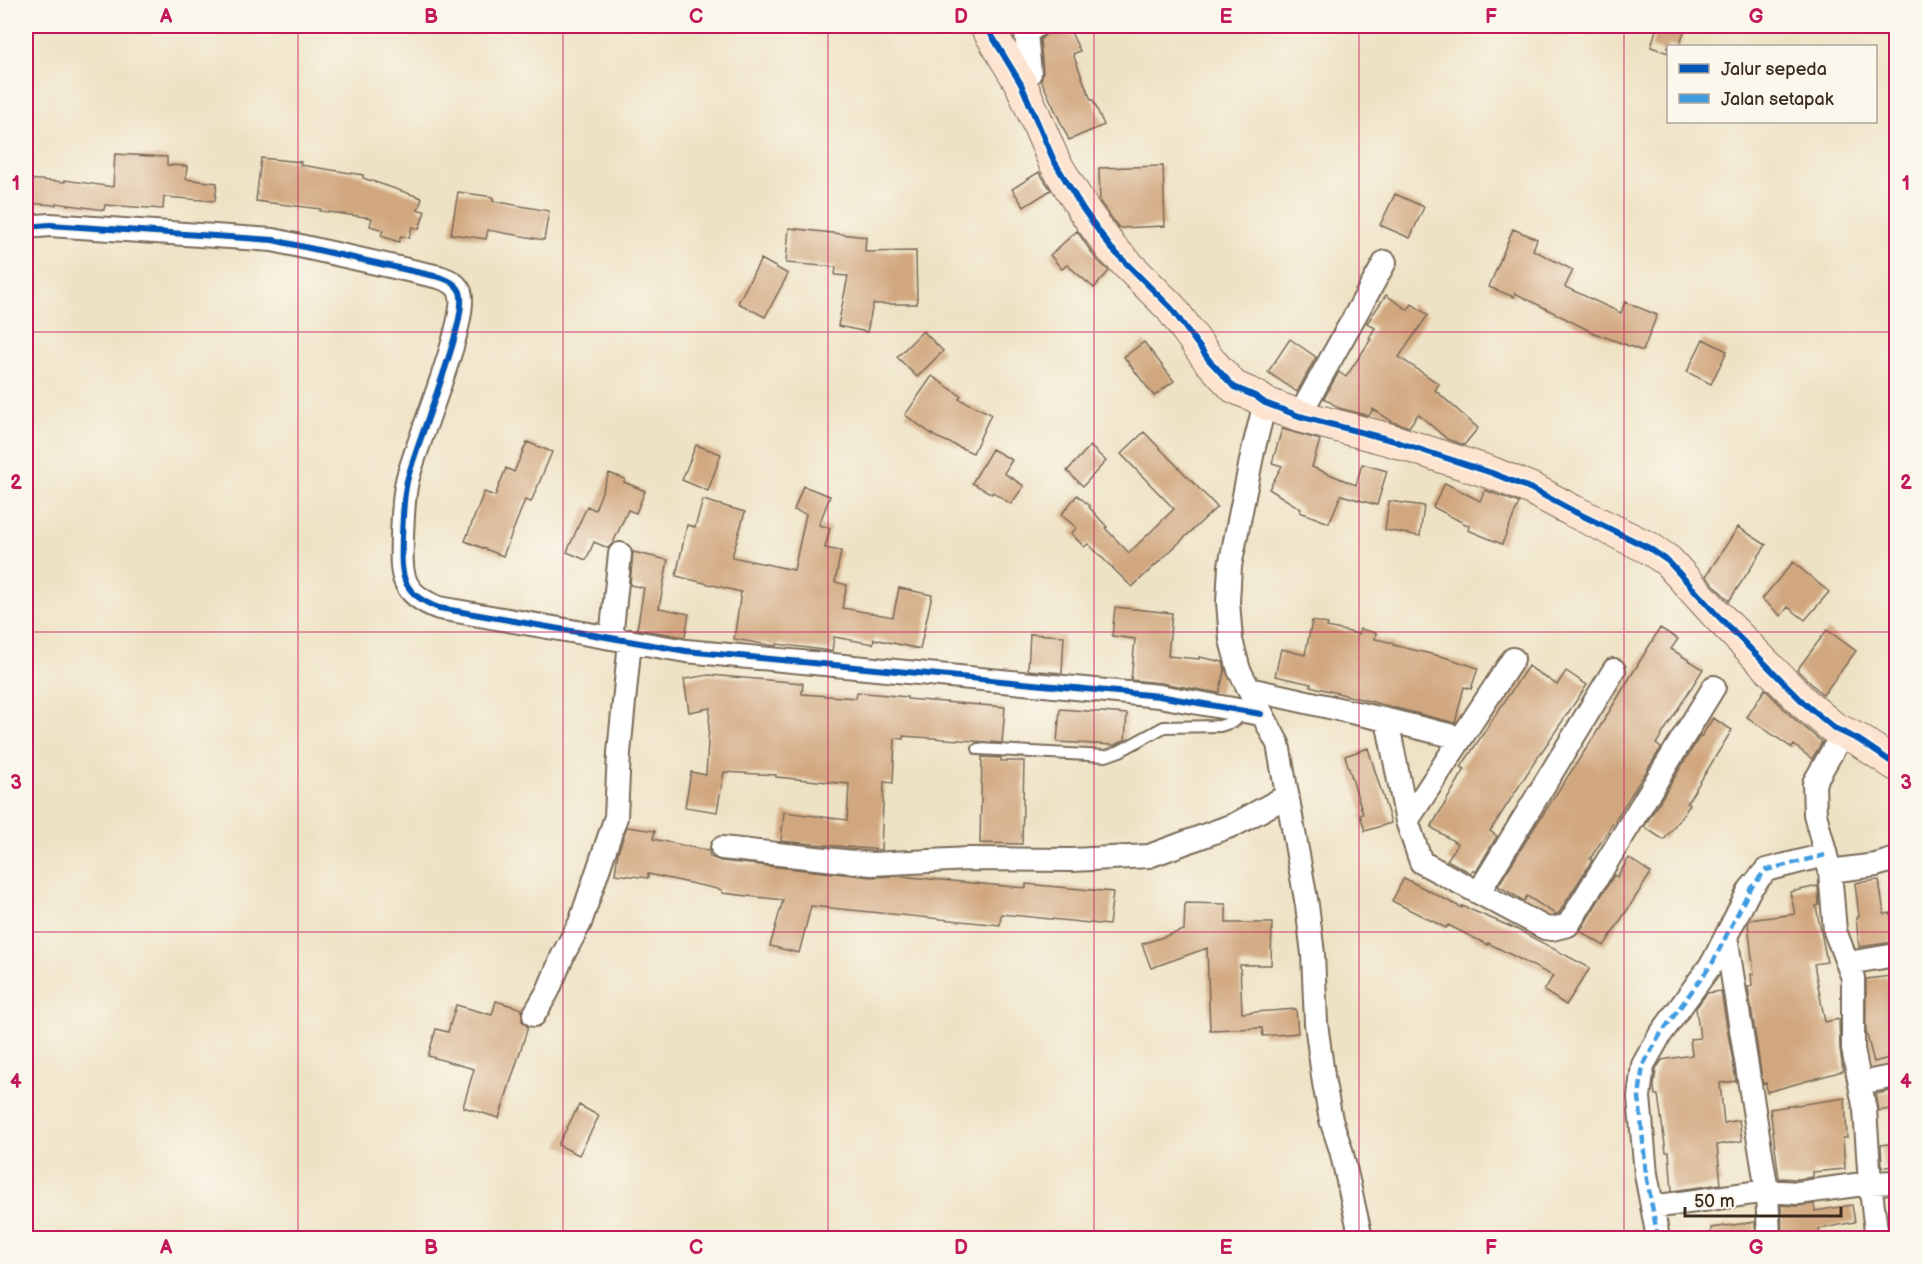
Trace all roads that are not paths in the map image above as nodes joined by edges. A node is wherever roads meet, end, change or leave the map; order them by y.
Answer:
1 (986, 26) edge
2 (1036, 26) edge
3 (1021, 84) junction
4 (26, 227) edge
5 (1385, 262) dead end
6 (1265, 403) junction
7 (1299, 416) junction
8 (620, 554) dead end
9 (620, 639) junction
10 (1513, 659) dead end
11 (1614, 670) dead end
12 (1714, 687) dead end
13 (1249, 689) junction
14 (1253, 712) junction
15 (1387, 720) junction
16 (1834, 728) junction
17 (1461, 738) junction
18 (978, 749) dead end
19 (1896, 765) edge
20 (1287, 796) junction
21 (1407, 820) junction
22 (722, 848) dead end
23 (1896, 859) edge
24 (1828, 863) junction
25 (1479, 892) junction
26 (1726, 936) junction
27 (1896, 956) edge
28 (1848, 963) junction
29 (534, 1014) dead end
30 (1896, 1076) edge
31 (1860, 1083) junction
32 (1896, 1182) edge
33 (1870, 1183) junction
34 (1767, 1191) junction
35 (1652, 1207) junction
36 (1361, 1239) edge
37 (1658, 1239) edge
38 (1769, 1239) edge
39 (1878, 1239) edge

1 - 3 street
2 - 3 street
3 - 6 street
4 - 9 street
5 - 7 street
6 - 7 street
6 - 13 street
7 - 16 street
8 - 9 street
9 - 14 street
9 - 29 street
10 - 17 street
11 - 25 street
12 - 25 street
13 - 14 street
13 - 15 street
14 - 18 lane
14 - 20 street
15 - 17 street
15 - 21 street
16 - 19 street
16 - 24 street
17 - 21 street
20 - 22 street
20 - 36 street
21 - 25 street
23 - 24 street
24 - 26 street
24 - 28 street
26 - 34 street
26 - 35 street
27 - 28 street
28 - 31 street
30 - 31 street
31 - 33 street
32 - 33 street
33 - 34 street
33 - 39 street
34 - 35 street
34 - 38 street
35 - 37 street

